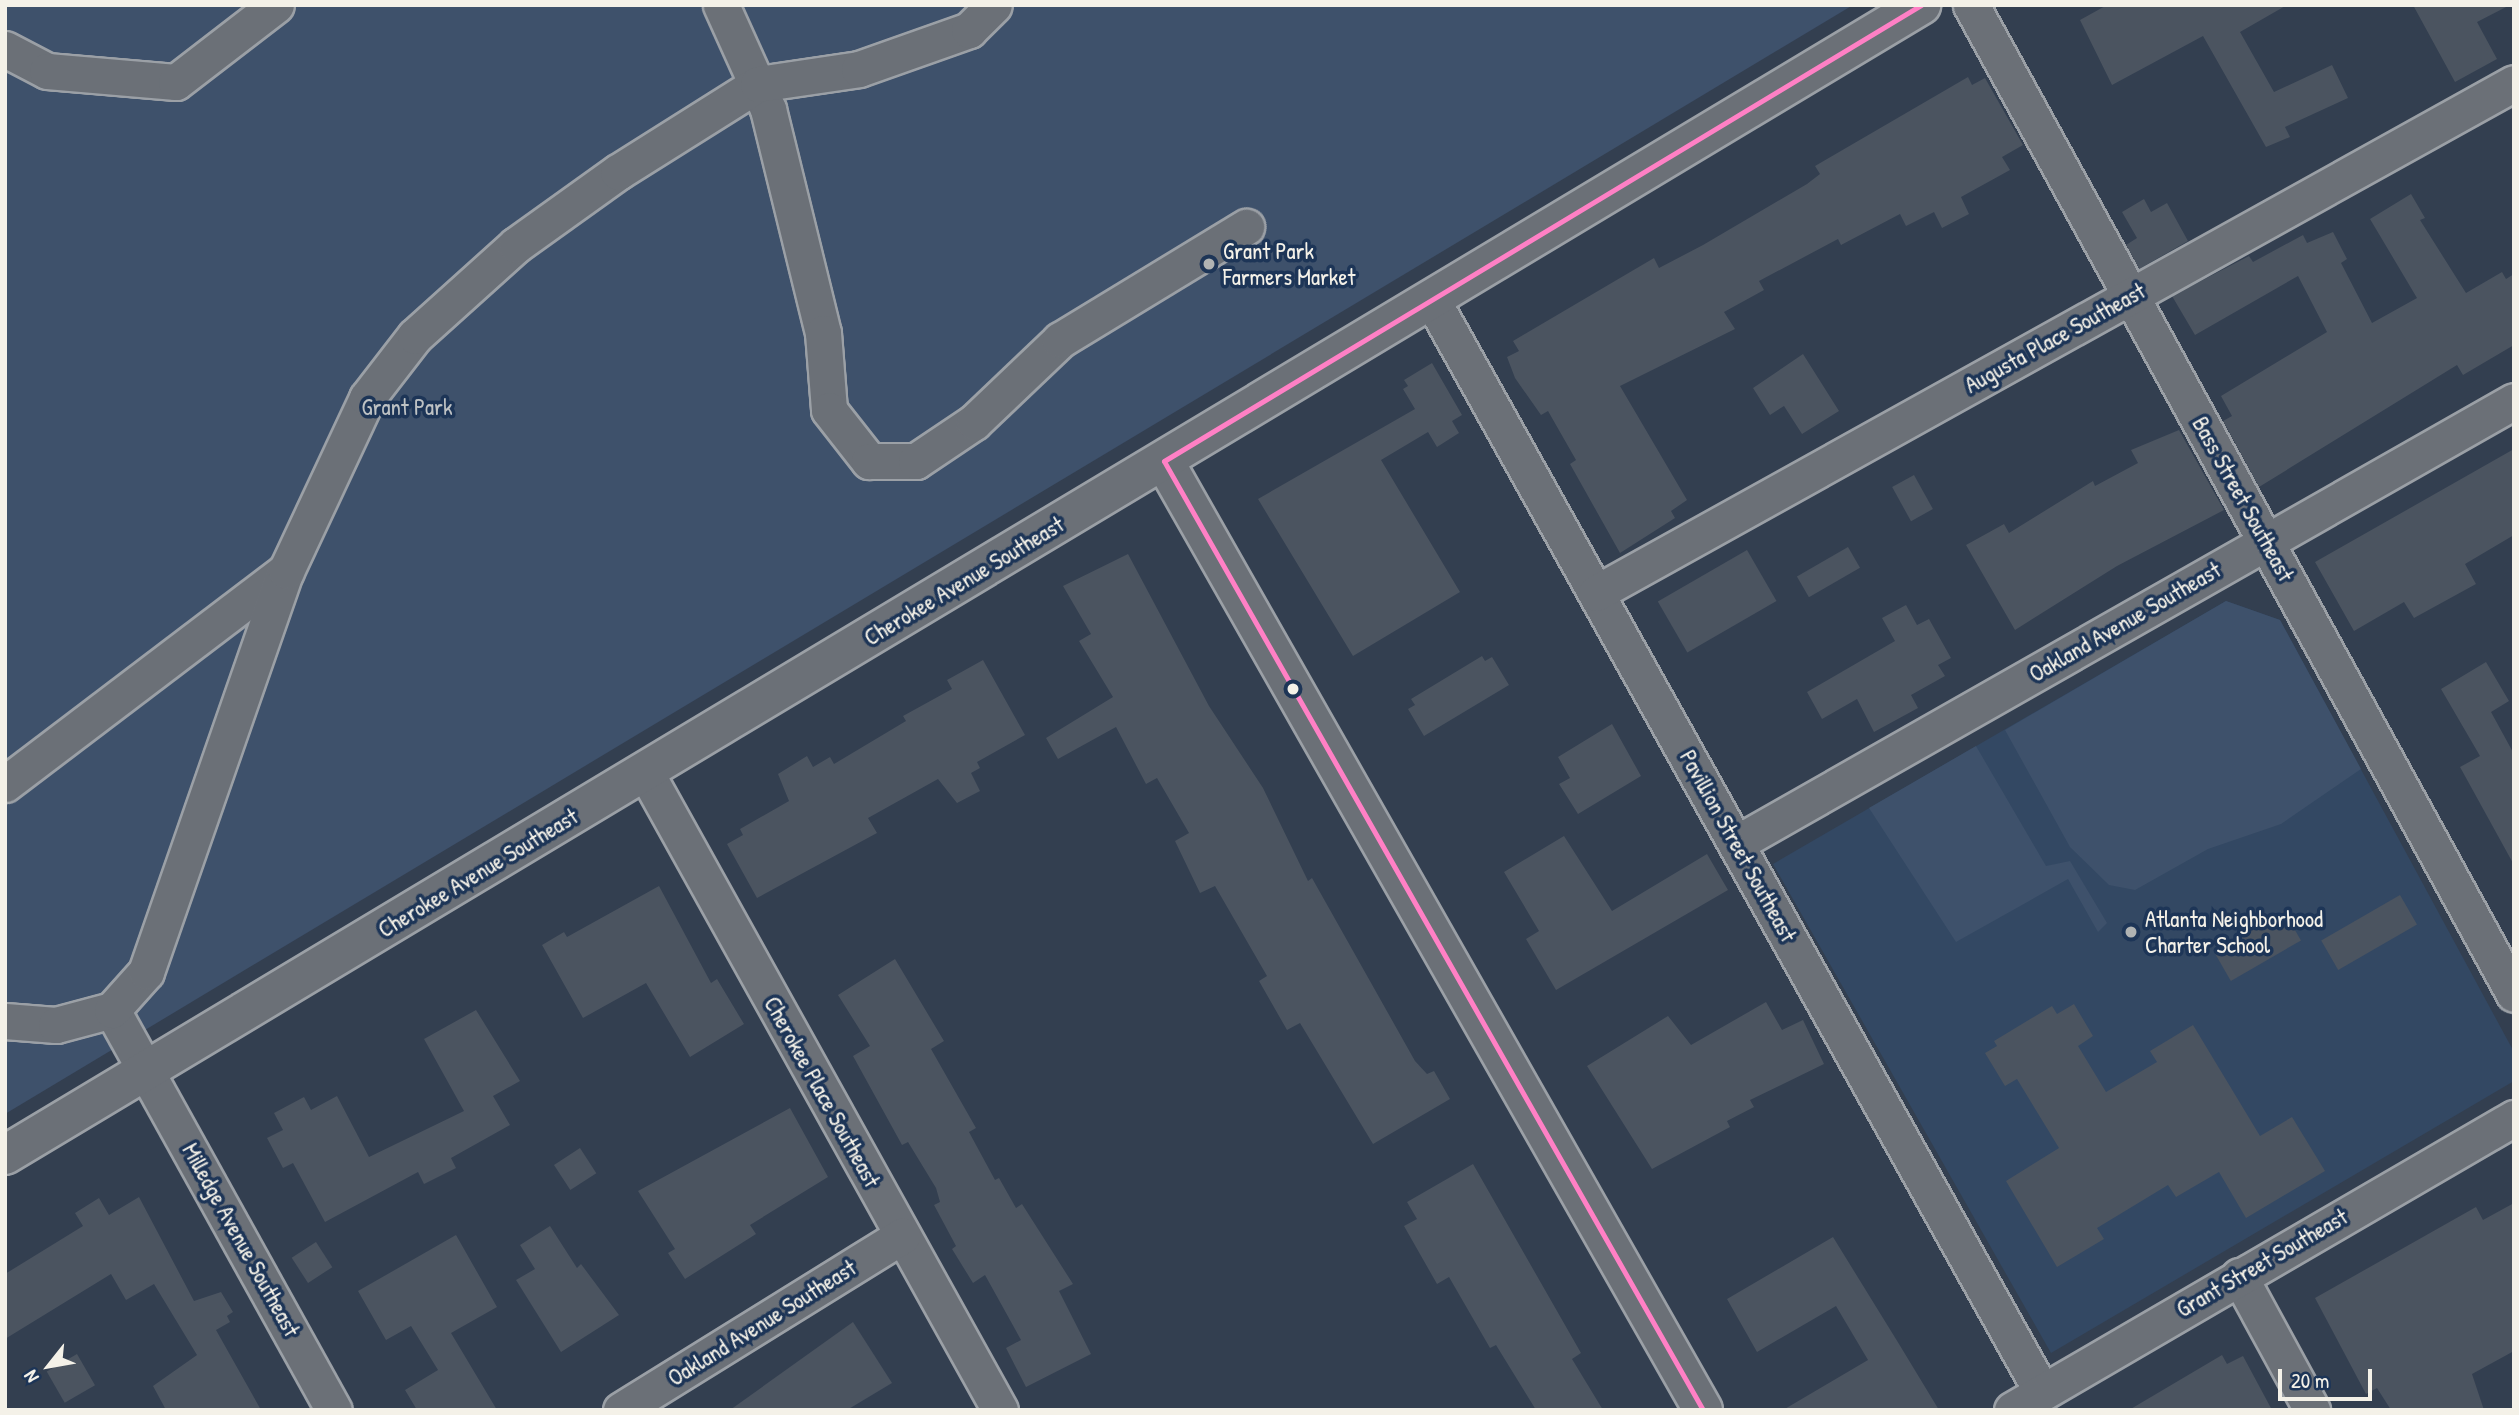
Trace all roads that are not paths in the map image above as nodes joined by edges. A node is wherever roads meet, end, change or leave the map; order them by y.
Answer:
1 (276, 5) edge
2 (721, 5) edge
3 (994, 5) edge
4 (1922, 5) edge
5 (1971, 5) edge
6 (5, 49) edge
7 (2514, 83) edge
8 (758, 84) junction
9 (1246, 227) dead end
10 (2131, 295) junction
11 (1433, 299) junction
12 (2514, 401) edge
13 (1164, 461) junction
14 (2266, 542) junction
15 (286, 571) junction
16 (1596, 593) junction
17 (646, 773) junction
18 (5, 783) edge
19 (1737, 843) junction
20 (2514, 994) edge
21 (111, 1010) junction
22 (5, 1021) edge
23 (149, 1070) junction
24 (2514, 1118) edge
25 (5, 1155) edge
26 (902, 1236) junction
27 (2239, 1276) junction
28 (2042, 1392) junction
29 (334, 1410) edge
30 (621, 1410) edge
31 (1000, 1410) edge
32 (1703, 1410) edge
33 (2012, 1410) edge
34 (2312, 1410) edge

1 - 6 street
2 - 8 street
3 - 8 street
4 - 11 street, Cherokee Avenue Southeast
5 - 10 street, Bass Street Southeast
7 - 10 street, Augusta Place Southeast
8 - 9 street
8 - 15 street
10 - 14 street, Bass Street Southeast
10 - 16 street, Augusta Place Southeast
11 - 13 street, Cherokee Avenue Southeast
11 - 16 street, Pavillion Street Southeast
12 - 14 street, Oakland Avenue Southeast
13 - 17 street, Cherokee Avenue Southeast
13 - 32 street
14 - 19 street, Oakland Avenue Southeast
14 - 20 street, Bass Street Southeast
15 - 18 street
15 - 21 street
16 - 19 street, Pavillion Street Southeast
17 - 23 street, Cherokee Avenue Southeast
17 - 26 street, Cherokee Place Southeast
19 - 28 street, Pavillion Street Southeast
21 - 22 street
21 - 23 street, Milledge Avenue Southeast
23 - 25 street, Cherokee Avenue Southeast
23 - 29 street, Milledge Avenue Southeast
24 - 27 street, Grant Street Southeast
26 - 30 street, Oakland Avenue Southeast
26 - 31 street, Cherokee Place Southeast
27 - 28 street, Grant Street Southeast
27 - 34 street
28 - 33 street, Grant Street Southeast

